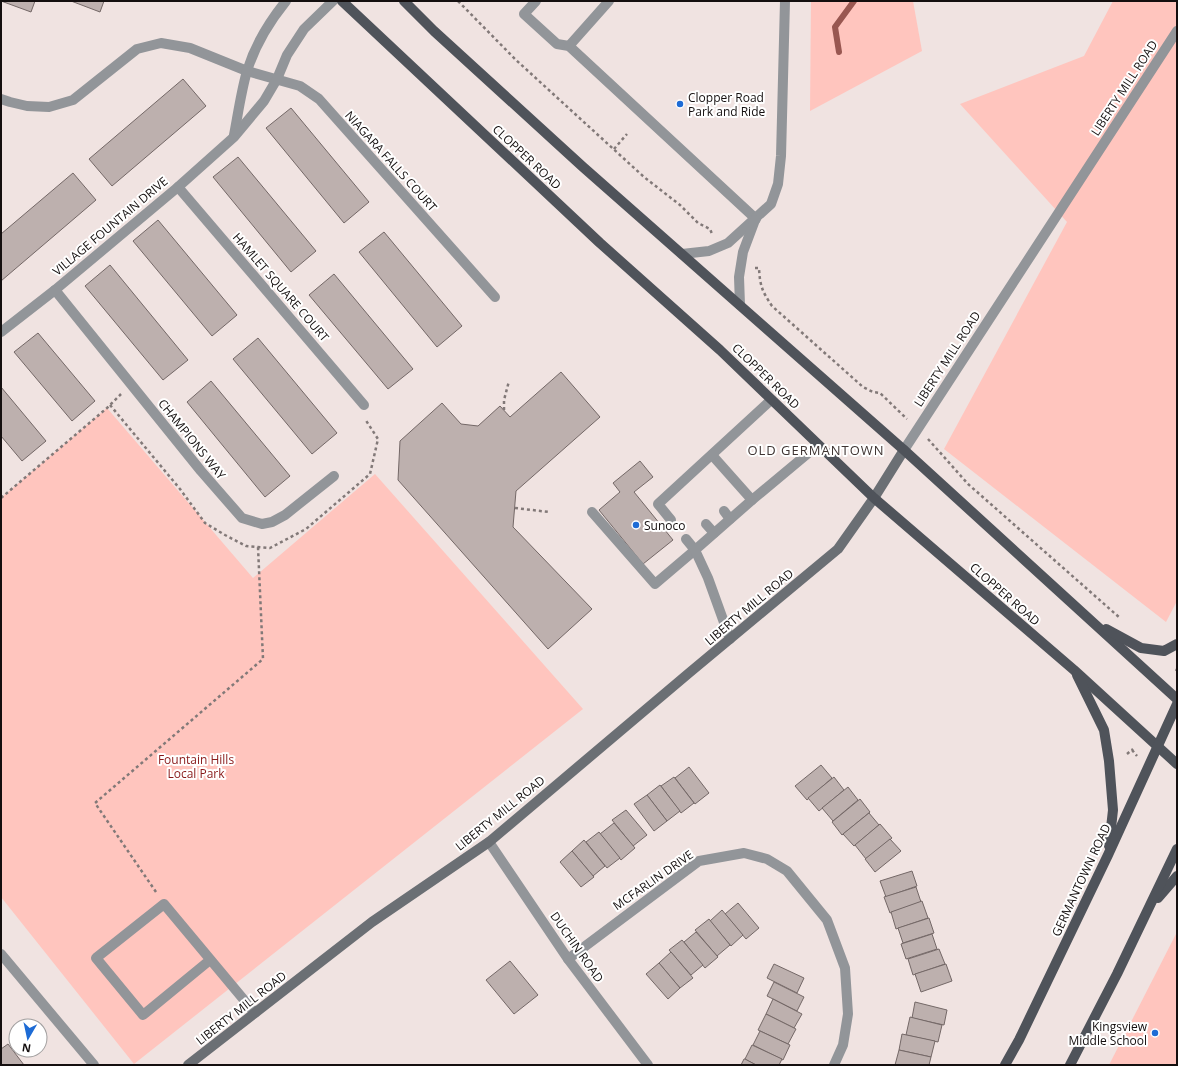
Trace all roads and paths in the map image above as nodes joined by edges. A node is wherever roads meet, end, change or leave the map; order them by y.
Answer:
1 (286, 1) edge
2 (333, 1) edge
3 (342, 1) edge
4 (404, 1) edge
5 (458, 1) edge
6 (536, 1) edge
7 (609, 1) edge
8 (785, 1) edge
9 (1177, 31) edge
10 (569, 46) junction
11 (247, 71) junction
12 (276, 79) junction
13 (1, 99) edge
14 (627, 134) dead end
15 (234, 137) junction
16 (614, 149) junction
17 (178, 187) junction
18 (756, 219) junction
19 (716, 248) junction
20 (682, 254) junction
21 (741, 268) junction
22 (55, 290) junction
23 (495, 297) dead end
24 (740, 306) junction
25 (1, 332) edge
26 (509, 381) dead end
27 (131, 384) junction
28 (771, 400) junction
29 (888, 400) dead end
30 (110, 405) junction
31 (364, 405) joint
32 (504, 410) dead end
33 (818, 445) junction
34 (934, 446) dead end
35 (904, 450) junction
36 (712, 454) junction
37 (334, 476) dead end
38 (2, 496) edge
39 (874, 498) junction
40 (752, 500) junction
41 (515, 508) dead end
42 (549, 512) dead end
43 (592, 512) dead end
44 (671, 520) dead end
45 (706, 524) dead end
46 (714, 533) junction
47 (686, 539) dead end
48 (258, 547) junction
49 (695, 550) junction
50 (1093, 622) junction
51 (1124, 622) dead end
52 (730, 639) junction
53 (1177, 644) edge
54 (1074, 670) junction
55 (1177, 699) edge
56 (1177, 704) edge
57 (1138, 746) dead end
58 (1158, 747) junction
59 (1127, 754) dead end
60 (1177, 764) edge
61 (489, 842) junction
62 (1177, 849) edge
63 (1108, 855) junction
64 (1177, 876) edge
65 (164, 904) junction
66 (1149, 908) junction
67 (1, 954) edge
68 (568, 958) junction
69 (210, 960) junction
70 (254, 1013) junction
71 (94, 1065) edge
72 (188, 1065) edge
73 (648, 1065) edge
74 (834, 1065) edge
75 (1005, 1065) edge
76 (1070, 1065) edge

1 - 11 street
2 - 12 street, VILLAGE FOUNTAIN DRIVE
3 - 28 main road, CLOPPER ROAD
4 - 20 main road
5 - 16 path
6 - 10 street
7 - 10 street
8 - 18 street
9 - 35 street, LIBERTY MILL ROAD
10 - 18 street
11 - 12 street, NIAGARA FALLS COURT
11 - 13 street, NIAGARA FALLS COURT
11 - 15 street
12 - 15 street, VILLAGE FOUNTAIN DRIVE
12 - 23 street, NIAGARA FALLS COURT
14 - 16 path
15 - 17 street, VILLAGE FOUNTAIN DRIVE
16 - 19 path
17 - 22 street, VILLAGE FOUNTAIN DRIVE
17 - 31 street, HAMLET SQUARE COURT
18 - 19 street
18 - 21 street
19 - 20 street
20 - 24 main road
21 - 24 street
21 - 29 path
22 - 25 street, VILLAGE FOUNTAIN DRIVE
22 - 27 street, CHAMPIONS WAY
24 - 35 main road
26 - 32 path
27 - 30 path
27 - 37 street, CHAMPIONS WAY
28 - 33 main road, CLOPPER ROAD
28 - 36 street
30 - 38 path
30 - 48 path
31 - 48 path
33 - 39 main road, CLOPPER ROAD
33 - 40 street
34 - 51 path
35 - 39 street, LIBERTY MILL ROAD
35 - 50 main road
36 - 40 street
36 - 44 street
39 - 52 street, LIBERTY MILL ROAD
39 - 54 main road, CLOPPER ROAD
40 - 46 street
41 - 42 path
43 - 49 street
45 - 46 street
46 - 49 street
47 - 49 street
48 - 65 path
49 - 52 street
50 - 53 main road
50 - 55 main road
52 - 61 street, LIBERTY MILL ROAD
54 - 58 main road, CLOPPER ROAD
54 - 63 main road
56 - 58 main road, GERMANTOWN ROAD
57 - 59 path
58 - 60 main road, CLOPPER ROAD
58 - 63 main road, GERMANTOWN ROAD
61 - 68 street, DUCHIN ROAD
61 - 70 street, LIBERTY MILL ROAD
62 - 66 main road
63 - 75 main road, GERMANTOWN ROAD
64 - 66 main road
65 - 69 street
65 - 69 street
66 - 76 main road
67 - 71 street
68 - 73 street, DUCHIN ROAD
68 - 74 street, MCFARLIN DRIVE
69 - 70 street
70 - 72 street, LIBERTY MILL ROAD

